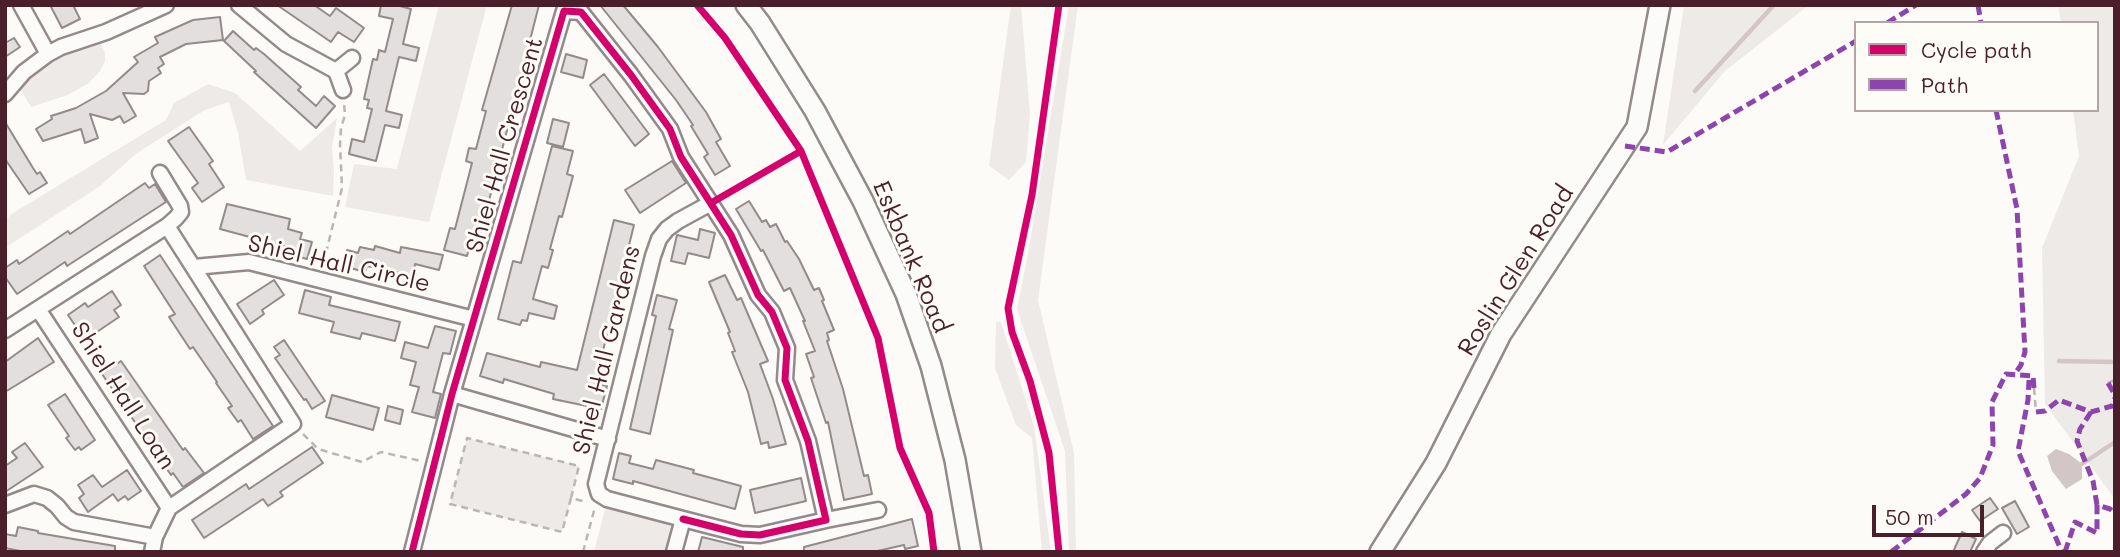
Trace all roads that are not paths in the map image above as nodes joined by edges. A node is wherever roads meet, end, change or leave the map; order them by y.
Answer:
1 (21, 5) edge
2 (166, 5) edge
3 (239, 5) edge
4 (746, 5) edge
5 (1660, 5) edge
6 (564, 8) edge
7 (48, 54) junction
8 (352, 58) dead end
9 (337, 71) junction
10 (343, 90) road end
11 (5, 94) edge
12 (160, 173) dead end
13 (711, 203) junction
14 (167, 226) junction
15 (194, 267) junction
16 (38, 309) junction
17 (474, 318) junction
18 (5, 330) edge
19 (452, 394) junction
20 (608, 439) junction
21 (5, 505) edge
22 (169, 508) junction
23 (878, 510) dead end
24 (683, 519) junction
25 (826, 520) junction
26 (2003, 533) dead end
27 (153, 544) edge
28 (412, 552) edge
29 (674, 552) edge
30 (971, 552) edge
31 (1380, 552) edge
32 (1984, 552) edge

1 - 7 street
2 - 7 street
3 - 9 street
4 - 30 main road, Eskbank Road
5 - 31 main road, Roslin Glen Road
6 - 13 street, Shiel Hall Crescent
6 - 17 street, Shiel Hall Crescent
7 - 11 street
8 - 9 street
9 - 10 street
12 - 14 street
13 - 20 street, Shiel Hall Gardens
13 - 25 street, Shiel Hall Crescent
14 - 15 street
14 - 16 street
15 - 17 street, Shiel Hall Circle
15 - 22 street
16 - 18 street
16 - 22 street, Shiel Hall Loan
17 - 19 street, Shiel Hall Crescent
19 - 20 street
19 - 28 street, Shiel Hall Crescent
20 - 24 street, Shiel Hall Gardens
21 - 27 street
22 - 27 street
23 - 25 street
24 - 25 street
24 - 29 street
26 - 32 street

